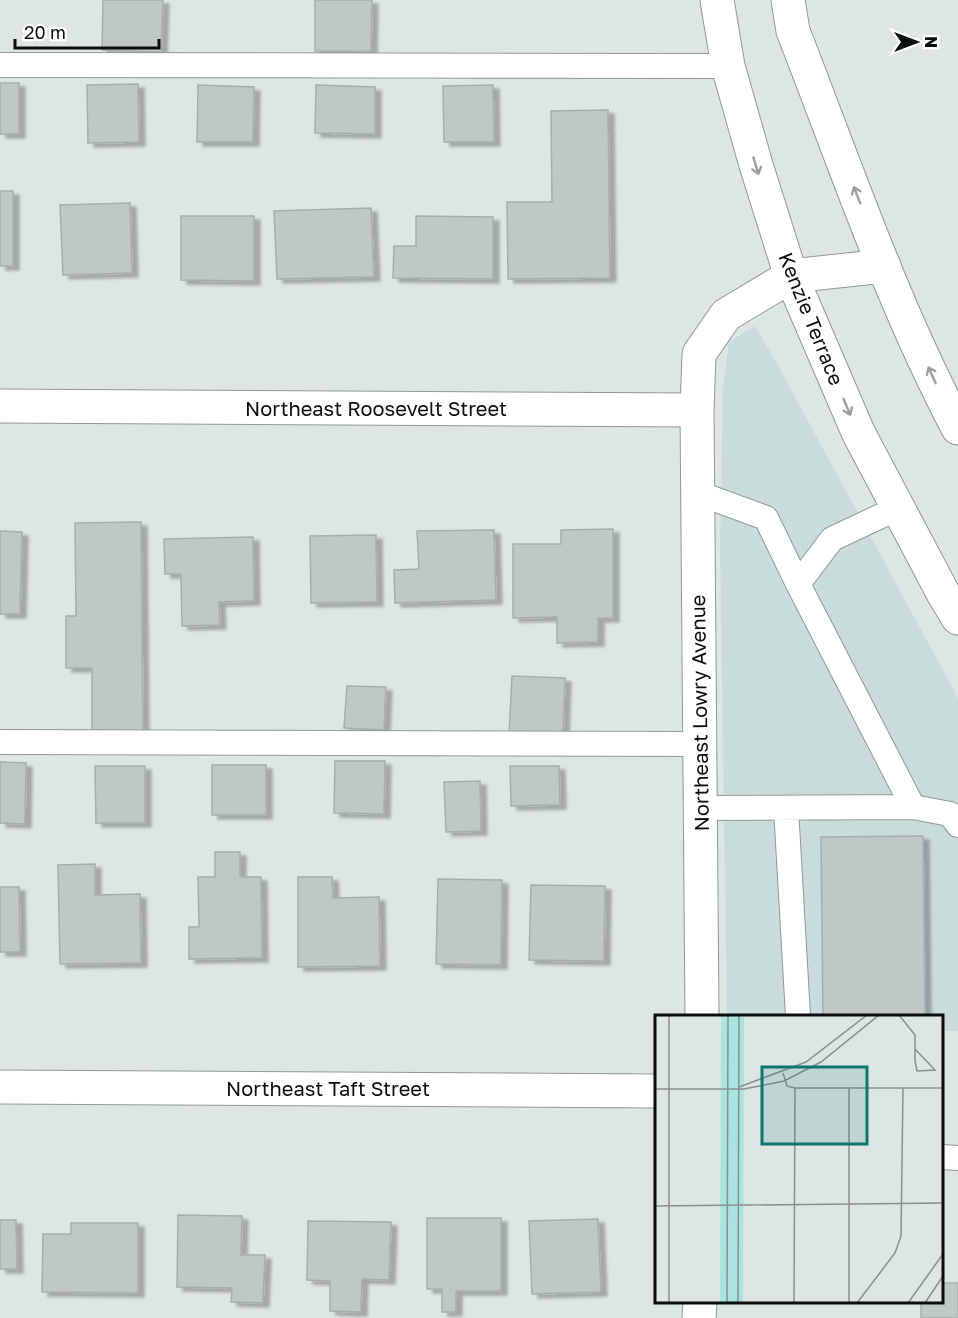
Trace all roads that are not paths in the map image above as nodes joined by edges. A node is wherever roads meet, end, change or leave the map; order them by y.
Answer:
1 (717, 0) edge
2 (788, 0) edge
3 (0, 65) edge
4 (728, 66) junction
5 (884, 266) junction
6 (791, 276) junction
7 (0, 406) edge
8 (697, 410) junction
9 (958, 428) edge
10 (698, 493) junction
11 (897, 508) junction
12 (798, 584) junction
13 (958, 618) edge
14 (0, 742) edge
15 (699, 744) junction
16 (913, 807) junction
17 (701, 808) junction
18 (786, 808) junction
19 (958, 825) edge
20 (702, 1015) edge
21 (798, 1015) edge
22 (0, 1087) edge
23 (655, 1091) edge
24 (943, 1157) edge
25 (958, 1158) edge
26 (700, 1303) edge
27 (699, 1318) edge

1 - 4 street, Kenzie Terrace
5 -> 2 street
3 - 4 lane
4 -> 6 street, Kenzie Terrace
5 - 6 street
9 -> 5 street
6 - 8 street
6 -> 11 street, Kenzie Terrace
7 - 8 street, Northeast Roosevelt Street
8 - 10 street, Northeast Lowry Avenue
10 - 12 lane
10 - 15 street, Northeast Lowry Avenue
11 - 12 lane
11 - 13 street, Kenzie Terrace
12 - 16 lane
14 - 15 lane
15 - 17 street, Northeast Lowry Avenue
16 - 18 lane
16 - 19 lane
17 - 18 lane
17 - 20 street, Northeast Lowry Avenue
18 - 21 lane
22 - 23 street, Northeast Taft Street
24 - 25 lane
26 - 27 street

